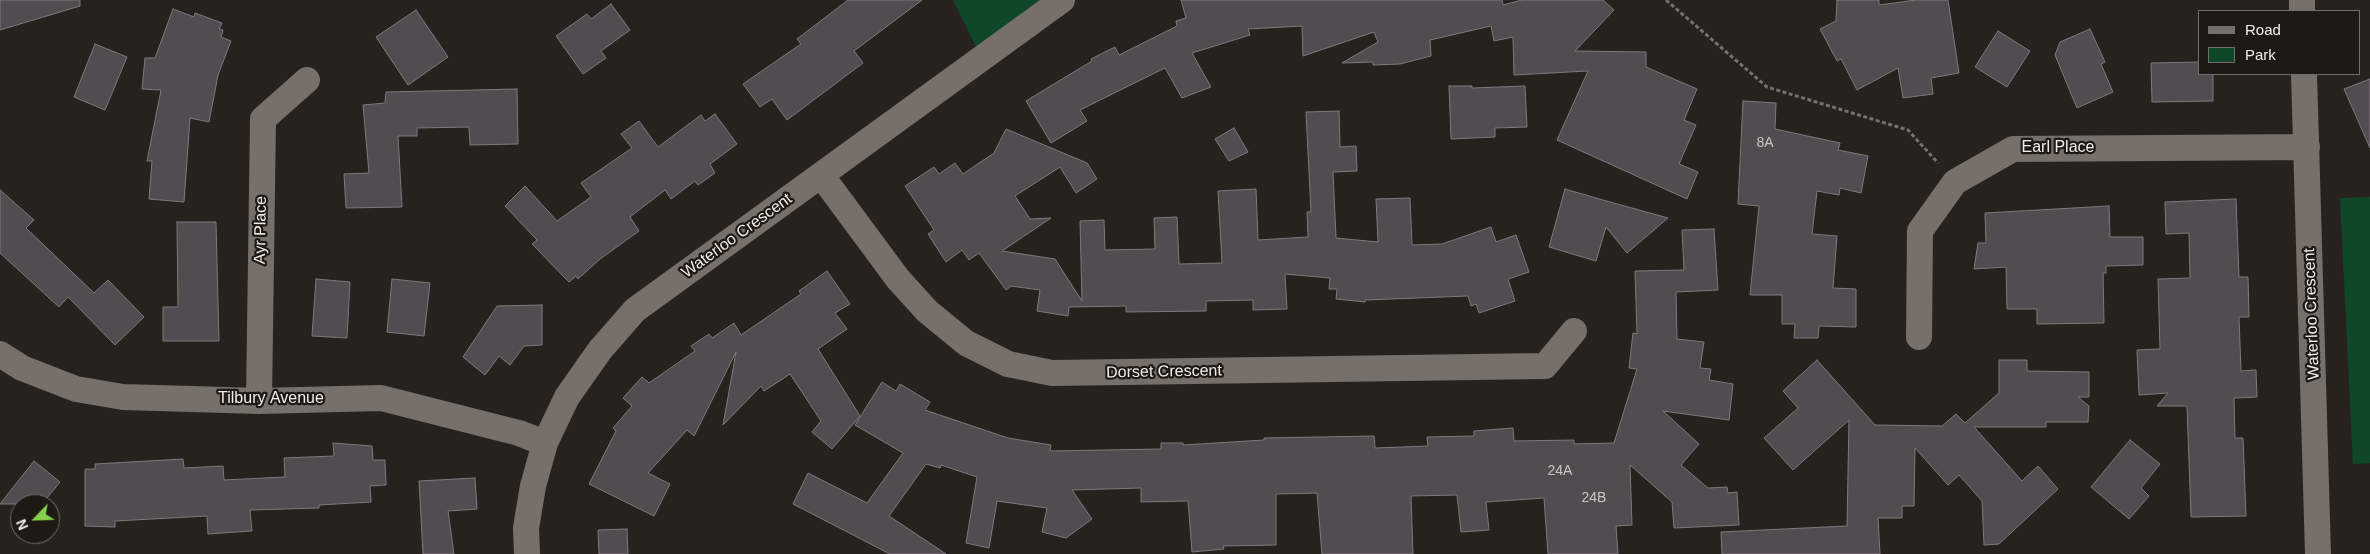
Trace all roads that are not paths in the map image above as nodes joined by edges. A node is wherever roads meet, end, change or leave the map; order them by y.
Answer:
1 (1062, 0) edge
2 (2304, 75) edge
3 (307, 80) dead end
4 (2307, 147) junction
5 (821, 175) junction
6 (1574, 331) dead end
7 (1919, 337) dead end
8 (0, 354) edge
9 (259, 401) junction
10 (545, 443) junction
11 (527, 554) edge
12 (2318, 554) edge

1 - 5 street, Waterloo Crescent
2 - 4 street, Waterloo Crescent
3 - 9 street, Ayr Place
4 - 7 street, Earl Place
4 - 12 street, Waterloo Crescent
5 - 6 street, Dorset Crescent
5 - 10 street, Waterloo Crescent
8 - 9 street, Tilbury Avenue
9 - 10 street, Tilbury Avenue
10 - 11 street, Waterloo Crescent

